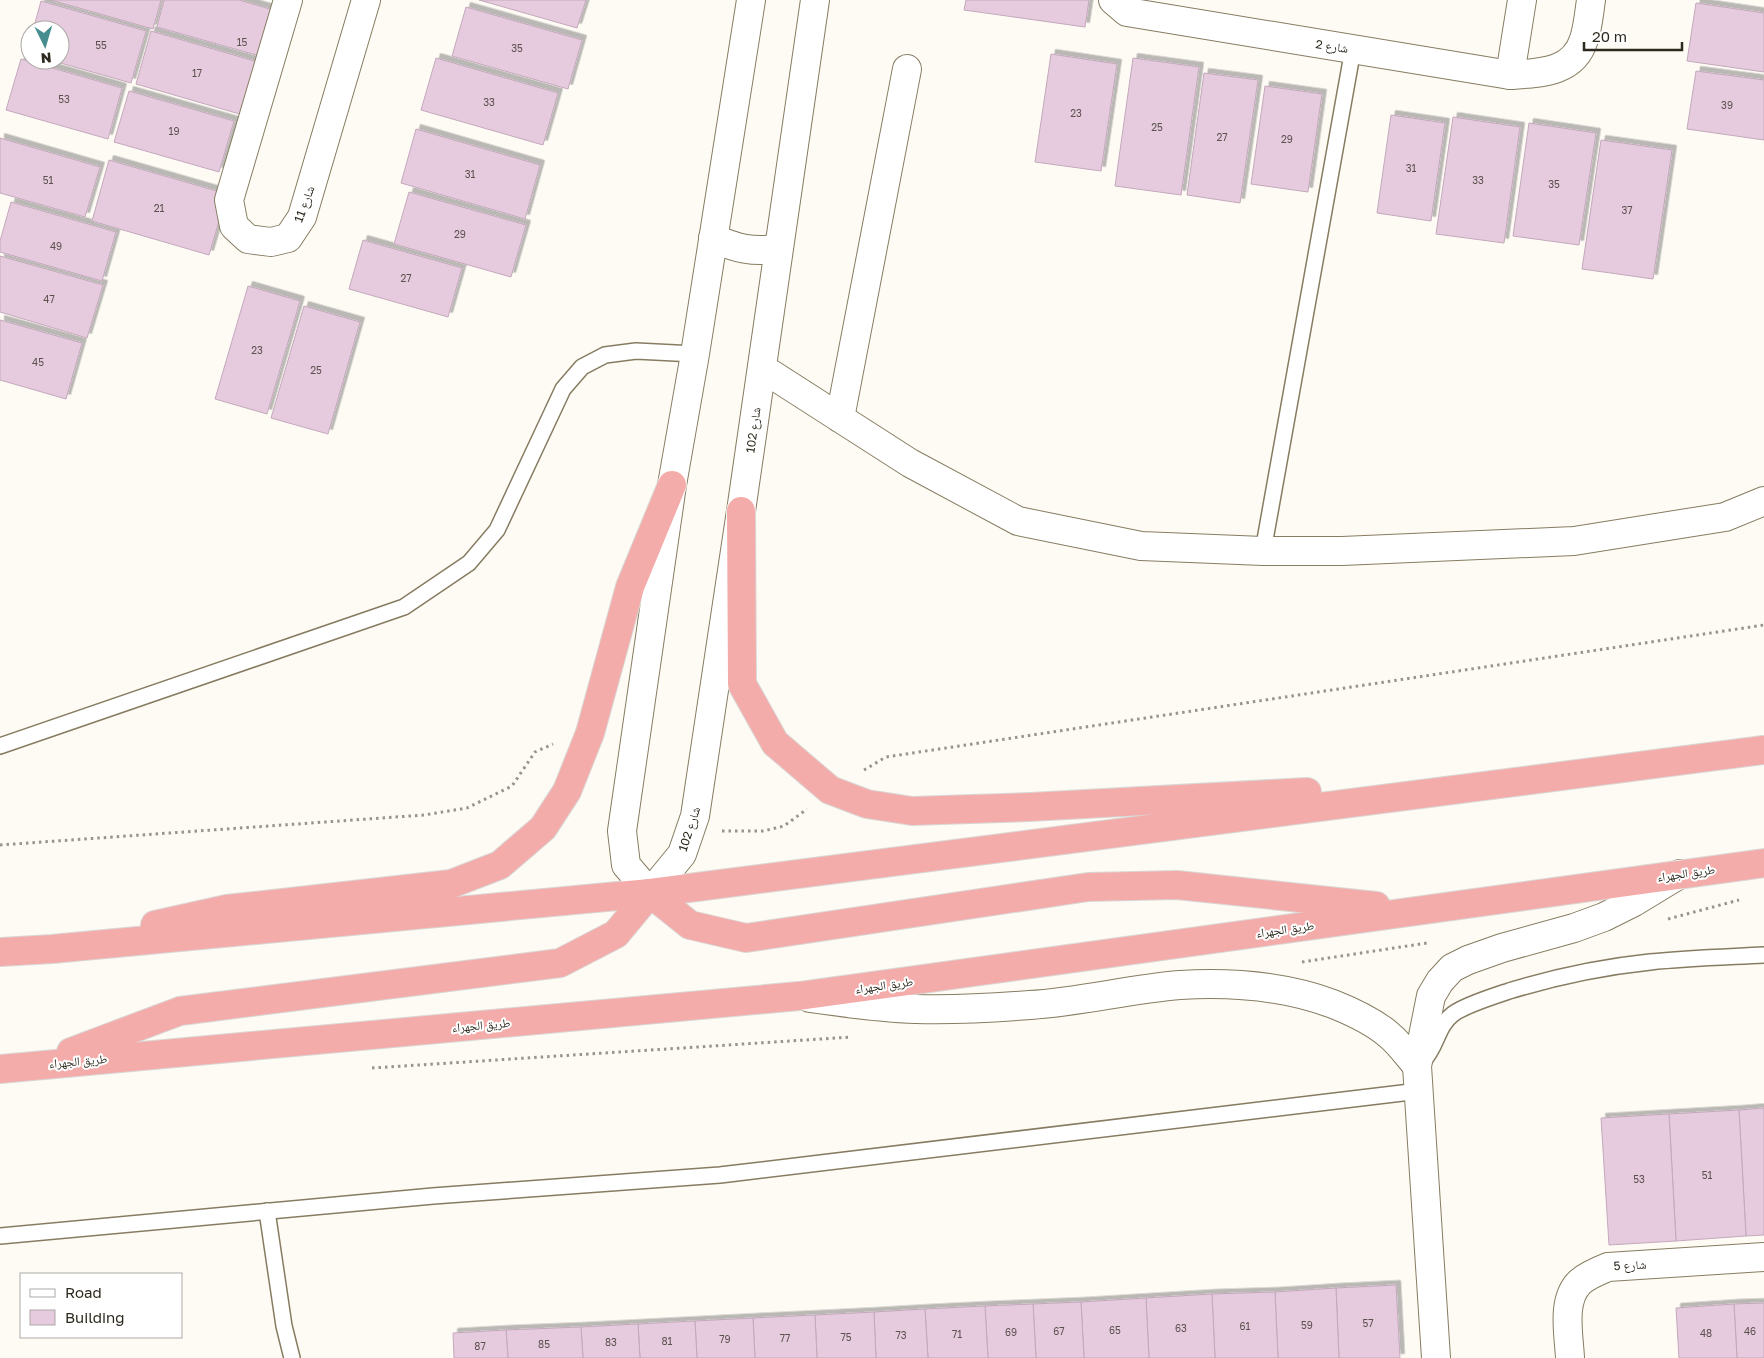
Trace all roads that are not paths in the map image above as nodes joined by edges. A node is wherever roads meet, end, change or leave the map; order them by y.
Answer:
1 (288, 0) edge
2 (366, 0) edge
3 (751, 0) edge
4 (815, 0) edge
5 (1112, 0) edge
6 (1522, 0) edge
7 (1591, 0) edge
8 (1156, 8) edge
9 (1353, 49) junction
10 (908, 70) dead end
11 (1510, 75) junction
12 (713, 238) junction
13 (778, 249) junction
14 (695, 354) junction
15 (762, 368) junction
16 (840, 418) junction
17 (672, 485) junction
18 (1764, 501) edge
19 (742, 511) junction
20 (1263, 552) junction
21 (0, 746) edge
22 (1764, 750) edge
23 (1529, 780) junction
24 (1764, 863) edge
25 (1680, 874) junction
26 (650, 893) junction
27 (1420, 911) junction
28 (52, 949) junction
29 (0, 952) edge
30 (1764, 955) edge
31 (799, 996) junction
32 (38, 1065) junction
33 (0, 1069) edge
34 (1418, 1079) junction
35 (267, 1211) junction
36 (0, 1236) edge
37 (1764, 1258) edge
38 (292, 1358) edge
39 (1436, 1358) edge
40 (1570, 1358) edge

1 - 2 street, شارع 11
3 - 12 street
4 - 13 street, شارع 102
5 - 8 street, شارع 2
6 - 11 street
7 - 11 street, شارع 2
8 - 9 street, شارع 2
9 - 11 street, شارع 2
9 - 20 lane
10 - 16 street
12 - 13 street
12 - 14 street
13 - 15 street, شارع 102
14 - 17 street
14 - 21 lane
15 - 16 street
15 - 19 street, شارع 102
16 - 20 street
17 - 26 street
17 - 28 highway
18 - 20 street
19 - 23 highway
19 - 26 street, شارع 102
22 - 23 highway
23 - 26 highway
24 - 25 highway, طريق الجهراء
25 - 27 highway, طريق الجهراء
25 - 34 street
26 - 27 highway
26 - 28 highway
26 - 32 highway
27 - 31 highway, طريق الجهراء
28 - 29 highway
30 - 34 lane
31 - 32 highway, طريق الجهراء
31 - 34 street
32 - 33 highway, طريق الجهراء
34 - 35 lane
34 - 39 street
35 - 36 lane
35 - 38 lane
37 - 40 street, شارع 5

